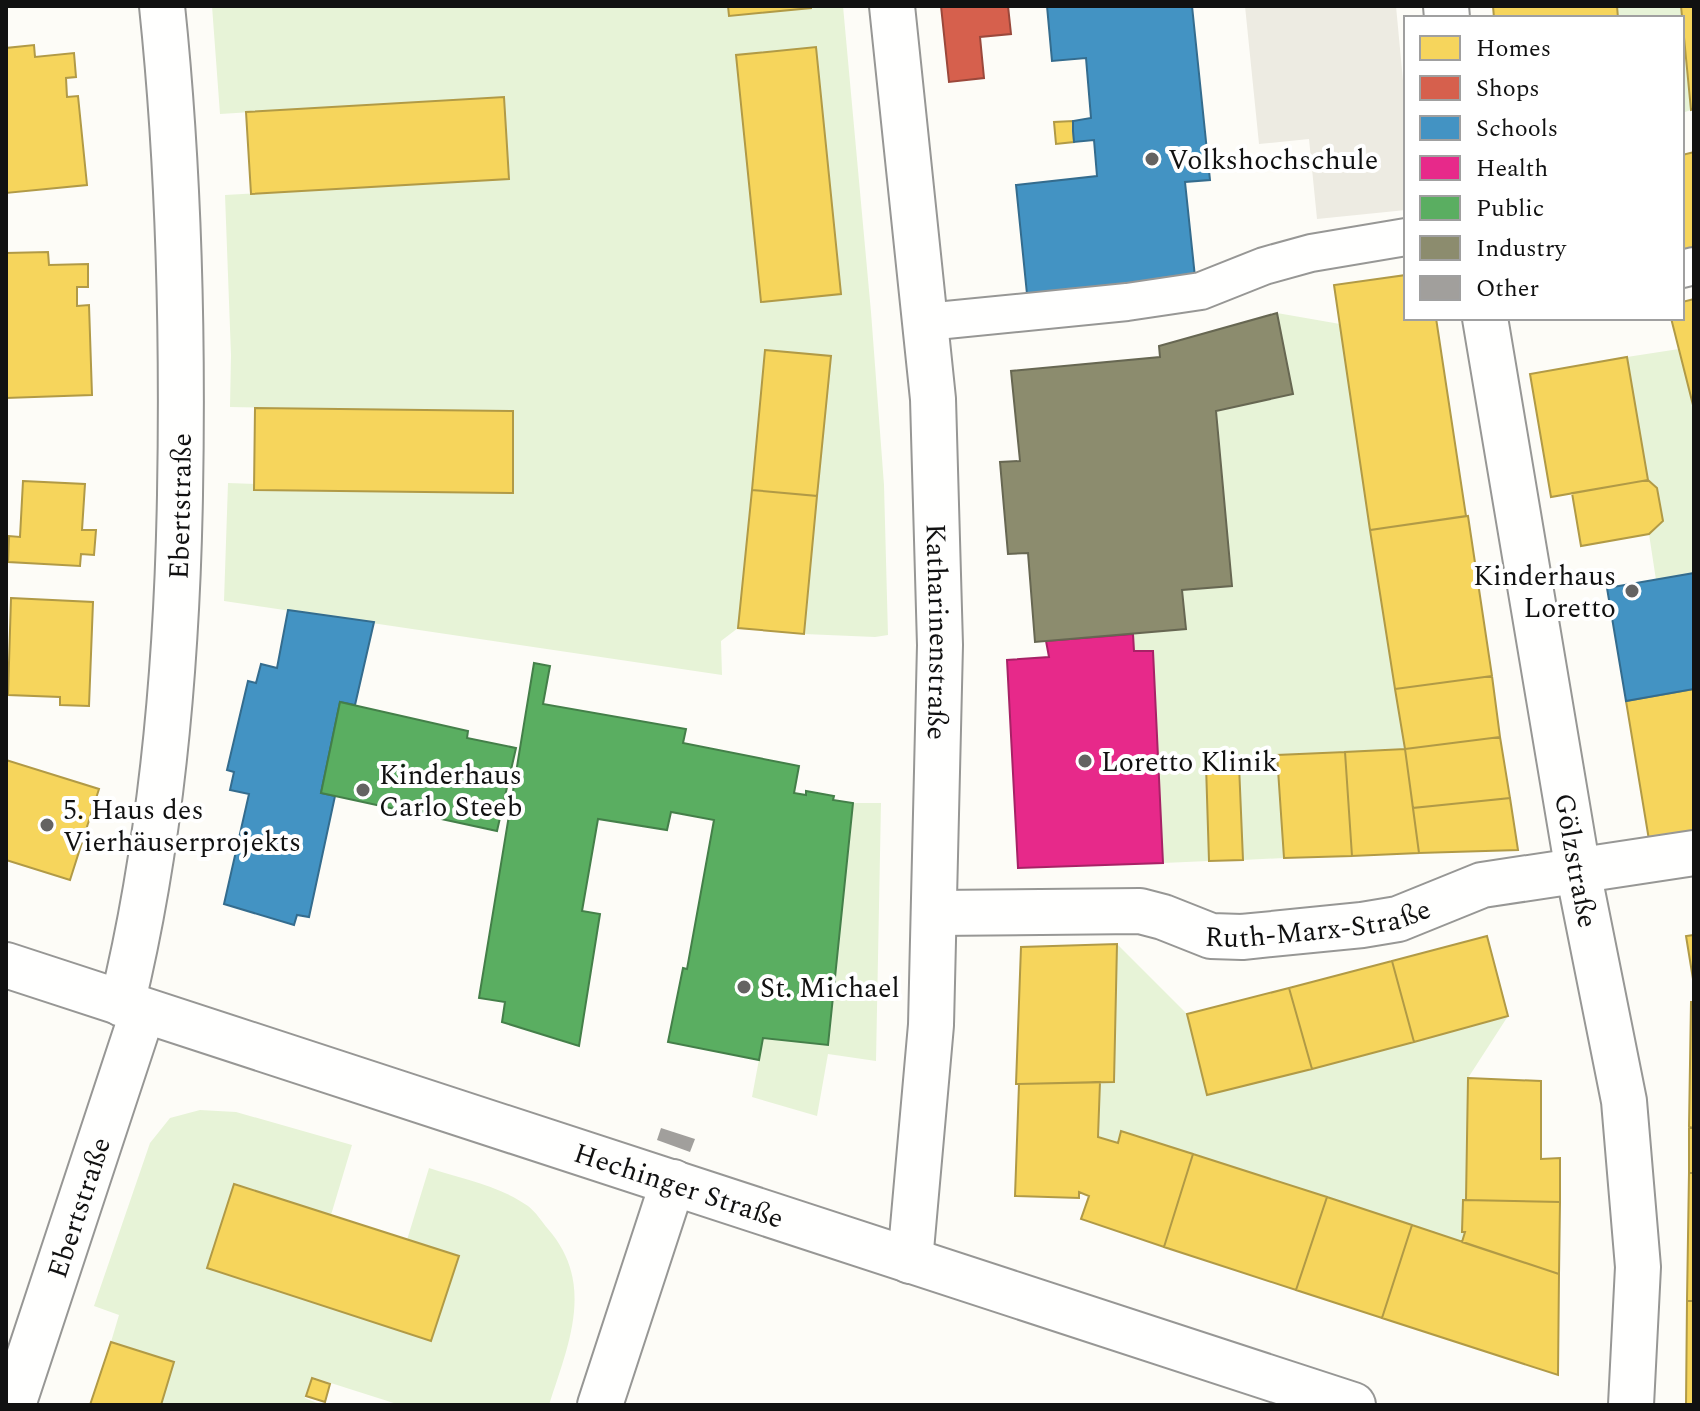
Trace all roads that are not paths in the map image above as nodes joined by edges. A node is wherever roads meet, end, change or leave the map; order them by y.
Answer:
1 (162, 6) edge
2 (892, 6) edge
3 (1404, 237) edge
4 (1485, 320) edge
5 (926, 322) junction
6 (1694, 853) edge
7 (1578, 871) junction
8 (935, 913) junction
9 (6, 965) edge
10 (132, 1007) junction
11 (673, 1182) junction
12 (910, 1261) junction
13 (13, 1405) edge
14 (600, 1405) edge
15 (1353, 1405) edge
16 (1631, 1405) edge

1 - 10 street, Ebertstraße
2 - 5 street, Katharinenstraße
3 - 5 street
4 - 7 street, Gölzstraße
5 - 8 street, Katharinenstraße
6 - 7 street, Ruth-Marx-Straße
7 - 8 street, Ruth-Marx-Straße
7 - 16 street, Gölzstraße
8 - 12 street, Katharinenstraße
9 - 10 street, Hechinger Straße
10 - 11 street, Hechinger Straße
10 - 13 street, Ebertstraße
11 - 12 street, Hechinger Straße
11 - 14 street
12 - 15 street, Hechinger Straße

